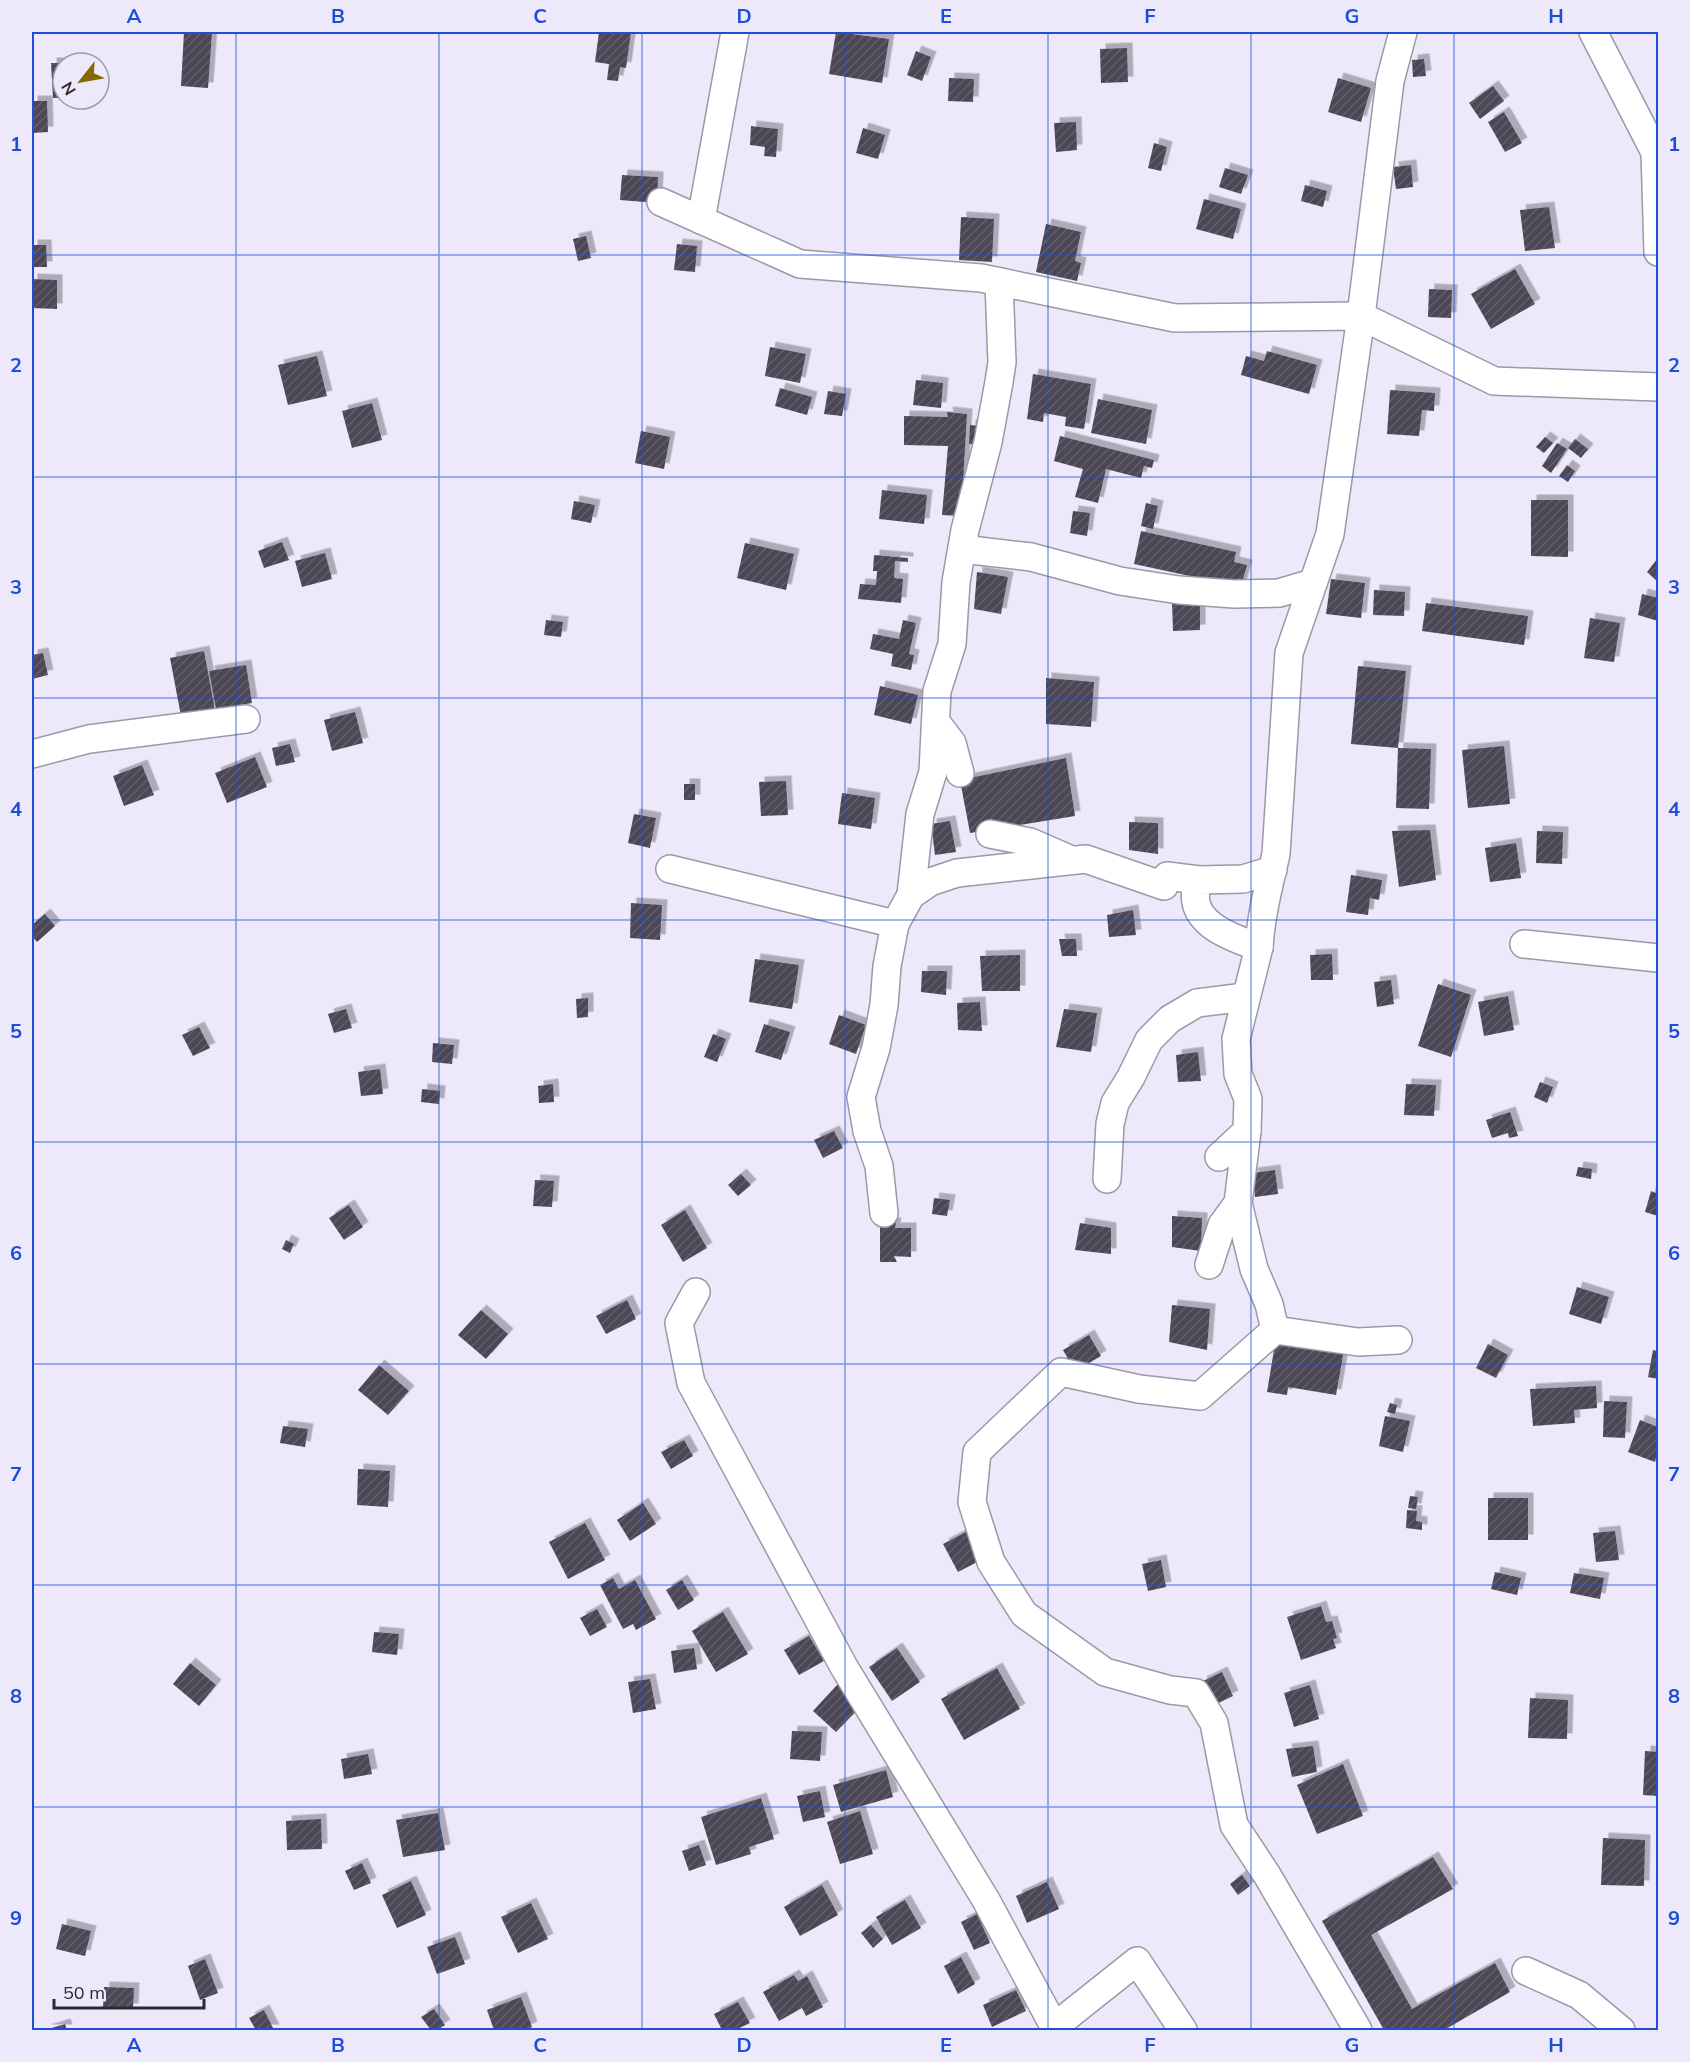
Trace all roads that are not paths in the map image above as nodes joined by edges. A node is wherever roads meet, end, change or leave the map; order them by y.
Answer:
1 (735, 32) edge
2 (1403, 32) edge
3 (1593, 32) edge
4 (1657, 155) edge
5 (661, 202) dead end
6 (701, 220) junction
7 (1659, 252) edge
8 (999, 282) junction
9 (1361, 316) junction
10 (1659, 387) edge
11 (962, 549) junction
12 (1313, 583) junction
13 (246, 719) dead end
14 (936, 722) junction
15 (32, 754) edge
16 (960, 773) dead end
17 (990, 834) dead end
18 (1073, 860) junction
19 (670, 869) dead end
20 (1273, 870) junction
21 (1199, 880) junction
22 (911, 895) junction
23 (895, 924) junction
24 (1524, 944) dead end
25 (1259, 947) junction
26 (1659, 958) edge
27 (1245, 997) junction
28 (1247, 1131) junction
29 (1219, 1157) dead end
30 (1107, 1179) dead end
31 (1238, 1203) junction
32 (884, 1213) dead end
33 (1209, 1265) dead end
34 (696, 1292) dead end
35 (1275, 1330) junction
36 (1398, 1340) dead end
37 (1526, 1971) dead end
38 (1055, 2029) edge
39 (1183, 2031) edge
40 (1358, 2031) edge
41 (1621, 2031) edge

1 - 6 street
2 - 9 street
3 - 4 street
4 - 7 street
5 - 6 street
6 - 8 street
8 - 9 street
8 - 11 street
9 - 10 street
9 - 12 street
11 - 12 street
11 - 14 street
12 - 20 street
13 - 15 street
14 - 16 street
14 - 22 street
17 - 18 street
18 - 21 street
18 - 22 street
19 - 23 street
20 - 21 street
20 - 25 street
21 - 25 street
22 - 23 street
23 - 32 street
24 - 26 street
25 - 27 street
27 - 28 street
27 - 30 street
28 - 29 street
28 - 31 street
31 - 33 street
31 - 35 street
34 - 38 street
35 - 36 street
35 - 40 street
37 - 41 street
38 - 39 street

